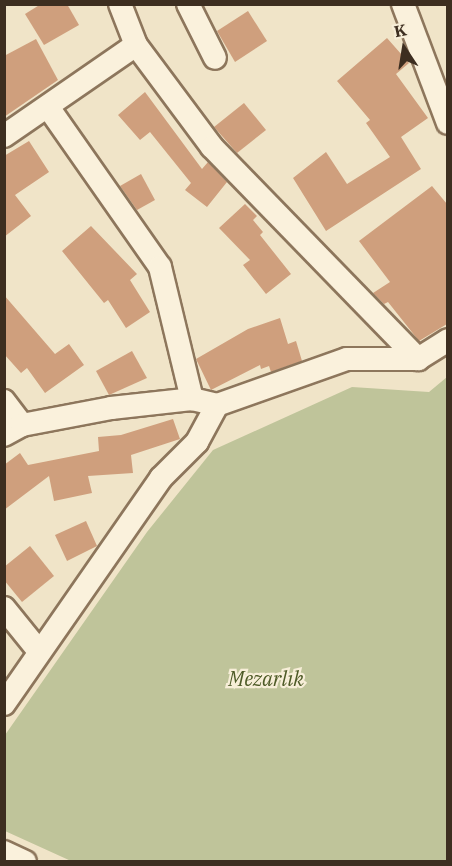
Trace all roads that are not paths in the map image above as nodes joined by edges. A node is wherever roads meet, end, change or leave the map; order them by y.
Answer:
1 (120, 4) edge
2 (188, 4) edge
3 (403, 4) edge
4 (136, 45) junction
5 (215, 58) dead end
6 (48, 107) junction
7 (447, 123) edge
8 (5, 135) edge
9 (447, 340) edge
10 (418, 359) junction
11 (192, 399) junction
12 (4, 401) edge
13 (217, 405) junction
14 (13, 430) edge
15 (4, 608) edge
16 (38, 651) junction
17 (4, 704) edge
18 (4, 852) edge
19 (25, 861) edge

1 - 4 street
2 - 5 street
3 - 7 street
4 - 6 street
4 - 10 street
6 - 8 street
6 - 11 street
9 - 10 street
10 - 13 street
11 - 13 street
11 - 14 street
12 - 14 street
13 - 16 street
15 - 16 street
16 - 17 street
18 - 19 street

